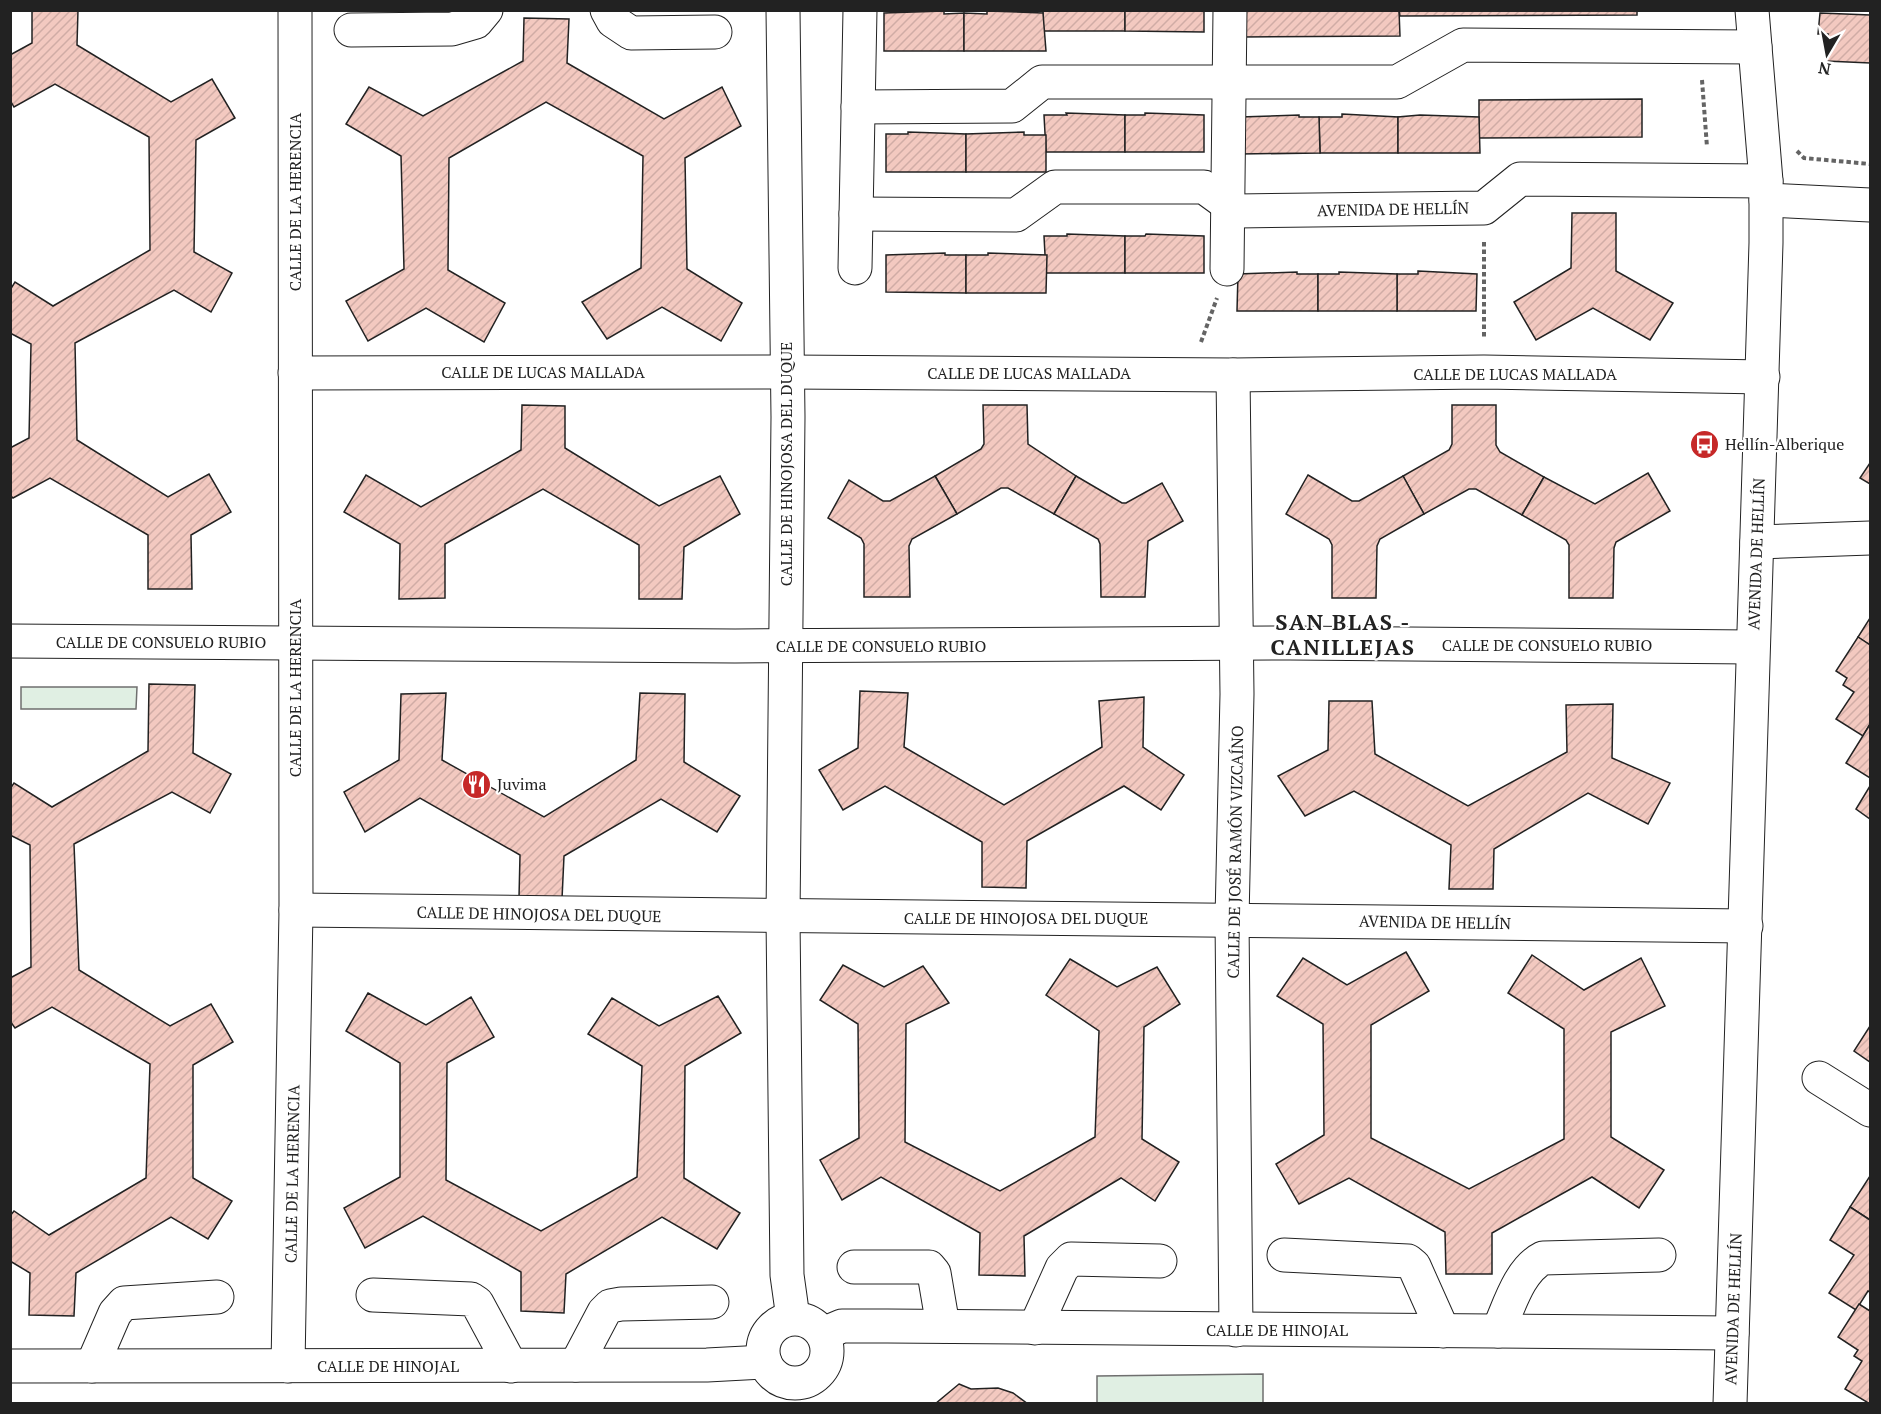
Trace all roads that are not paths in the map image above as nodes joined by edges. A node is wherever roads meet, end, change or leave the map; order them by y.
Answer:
1 (295, 10) edge
2 (486, 10) edge
3 (607, 10) edge
4 (783, 10) edge
5 (860, 10) edge
6 (1230, 10) edge
7 (1752, 10) edge
8 (351, 30) dead end
9 (715, 32) dead end
10 (1755, 47) junction
11 (1230, 83) junction
12 (858, 107) junction
13 (1766, 191) junction
14 (1227, 204) junction
15 (1870, 205) edge
16 (856, 214) junction
17 (855, 268) dead end
18 (1227, 268) road end
19 (787, 372) junction
20 (295, 373) junction
21 (1233, 375) junction
22 (1763, 377) junction
23 (1870, 538) edge
24 (1757, 542) junction
25 (10, 641) edge
26 (295, 643) junction
27 (1236, 645) junction
28 (786, 646) junction
29 (1752, 647) junction
30 (296, 910) junction
31 (783, 918) junction
32 (1232, 919) junction
33 (1746, 926) junction
34 (1819, 1078) dead end
35 (1870, 1110) edge
36 (1284, 1255) dead end
37 (1659, 1255) dead end
38 (1160, 1261) dead end
39 (854, 1267) dead end
40 (373, 1295) dead end
41 (217, 1297) dead end
42 (712, 1302) dead end
43 (793, 1318) junction
44 (943, 1326) junction
45 (1035, 1328) junction
46 (1236, 1330) junction
47 (1443, 1330) junction
48 (1498, 1331) junction
49 (1732, 1333) junction
50 (823, 1334) junction
51 (765, 1362) junction
52 (576, 1365) junction
53 (10, 1366) edge
54 (92, 1366) junction
55 (288, 1366) junction
56 (511, 1366) junction
57 (805, 1393) edge
58 (1730, 1404) edge

1 - 20 street, CALLE DE LA HERENCIA
2 - 8 street
3 - 9 street
4 - 19 street, CALLE DE HINOJOSA DEL DUQUE
5 - 12 street
6 - 11 street
7 - 10 street, AVENIDA DE HELLÍN
10 - 11 street
10 - 13 street, AVENIDA DE HELLÍN
11 - 12 street
11 - 14 street
12 - 16 street
13 - 14 street, AVENIDA DE HELLÍN
13 - 15 street
13 - 22 street, AVENIDA DE HELLÍN
14 - 16 street
14 - 18 street
16 - 17 street
19 - 20 street, CALLE DE LUCAS MALLADA
19 - 21 street, CALLE DE LUCAS MALLADA
19 - 28 street, CALLE DE HINOJOSA DEL DUQUE
20 - 26 street, CALLE DE LA HERENCIA
21 - 22 street, CALLE DE LUCAS MALLADA
21 - 27 street, CALLE DE JOSÉ RAMÓN VIZCAÍNO
22 - 24 street, AVENIDA DE HELLÍN
23 - 24 street
24 - 29 street, AVENIDA DE HELLÍN
25 - 26 street, CALLE DE CONSUELO RUBIO
26 - 28 street, CALLE DE CONSUELO RUBIO
26 - 30 street, CALLE DE LA HERENCIA
27 - 28 street, CALLE DE CONSUELO RUBIO
27 - 29 street, CALLE DE CONSUELO RUBIO
27 - 32 street, CALLE DE JOSÉ RAMÓN VIZCAÍNO
28 - 31 street, CALLE DE HINOJOSA DEL DUQUE
29 - 33 street, AVENIDA DE HELLÍN
30 - 31 street, CALLE DE HINOJOSA DEL DUQUE
30 - 55 street, CALLE DE LA HERENCIA
31 - 32 street, CALLE DE HINOJOSA DEL DUQUE
31 - 43 street, CALLE DE HINOJOSA DEL DUQUE
32 - 33 street, AVENIDA DE HELLÍN
32 - 46 street, CALLE DE JOSÉ RAMÓN VIZCAÍNO
33 - 49 street, AVENIDA DE HELLÍN
34 - 35 street
36 - 47 street
37 - 48 street
38 - 45 street
39 - 44 street
40 - 56 street
41 - 54 street
42 - 52 street
43 - 50 street
43 - 51 street
44 - 45 street, CALLE DE HINOJAL
44 - 50 street, CALLE DE HINOJAL
45 - 46 street, CALLE DE HINOJAL
46 - 47 street, CALLE DE HINOJAL
47 - 48 street, CALLE DE HINOJAL
48 - 49 street, CALLE DE HINOJAL
49 - 58 street, AVENIDA DE HELLÍN
50 - 57 street
51 - 52 street, CALLE DE HINOJAL
51 - 57 street
52 - 56 street, CALLE DE HINOJAL
53 - 54 street, CALLE DE HINOJAL
54 - 55 street, CALLE DE HINOJAL
55 - 56 street, CALLE DE HINOJAL

